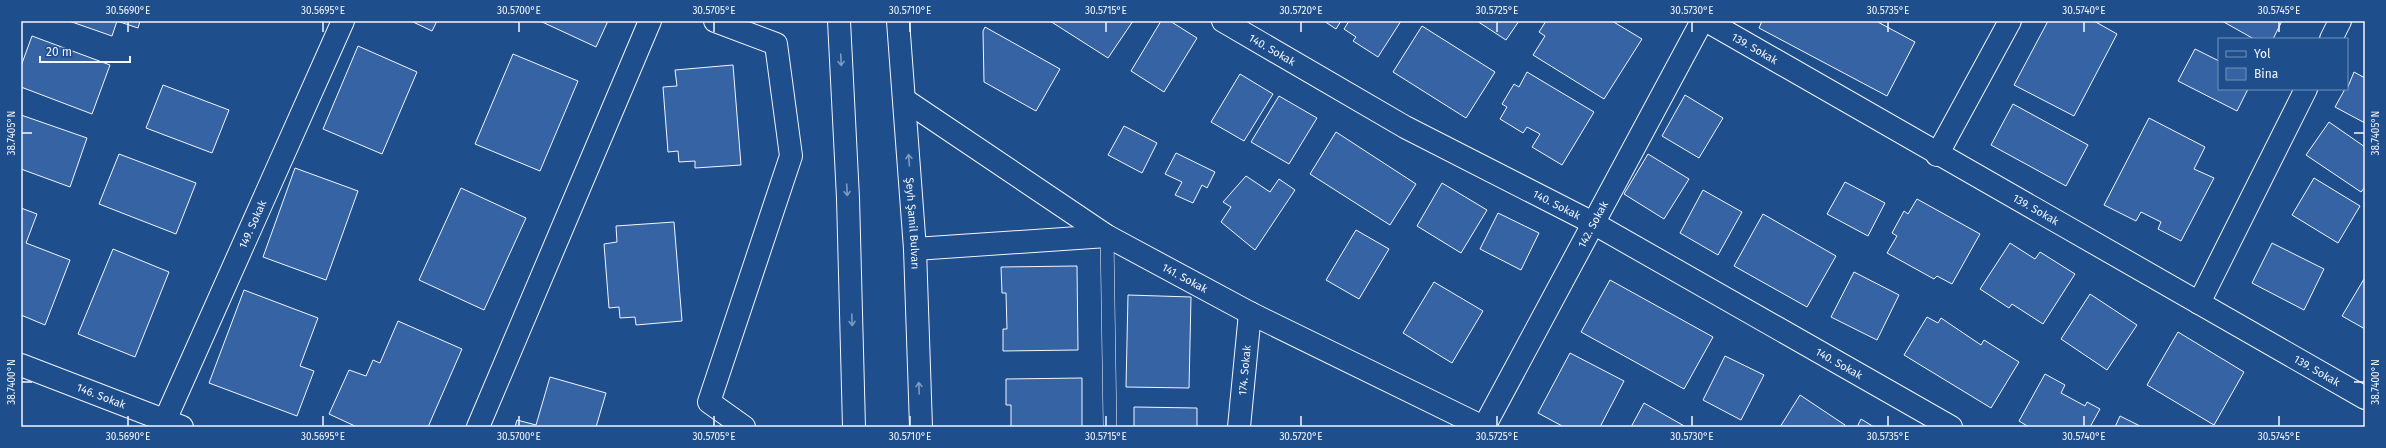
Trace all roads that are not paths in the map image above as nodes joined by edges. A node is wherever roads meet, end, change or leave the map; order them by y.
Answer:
1 (343, 21) edge
2 (650, 21) edge
3 (715, 21) edge
4 (839, 21) edge
5 (898, 21) edge
6 (1222, 21) edge
7 (1702, 21) edge
8 (1707, 21) edge
9 (2010, 21) edge
10 (2340, 21) edge
11 (2332, 38) edge
12 (2306, 90) edge
13 (905, 100) junction
14 (1937, 155) junction
15 (1593, 223) junction
16 (1107, 236) junction
17 (915, 249) junction
18 (2199, 303) junction
19 (1250, 313) junction
20 (21, 365) edge
21 (2365, 398) edge
22 (170, 425) edge
23 (478, 427) edge
24 (744, 427) edge
25 (854, 427) edge
26 (921, 427) edge
27 (1110, 427) edge
28 (1240, 427) edge
29 (1483, 427) edge
30 (1951, 427) edge

1 - 22 street, 149. Sokak
2 - 23 street
3 - 24 street
4 -> 25 street
5 - 13 street, Şeyh Şamil Bulvarı
6 - 15 street, 140. Sokak
7 - 15 street, 142. Sokak
8 - 14 street, 139. Sokak
9 - 14 street
10 - 11 street
12 - 18 street
13 - 16 street, 141. Sokak
17 -> 13 street, Şeyh Şamil Bulvarı
14 - 18 street, 139. Sokak
15 - 29 street, 142. Sokak
15 - 30 street, 140. Sokak
16 - 17 street
16 - 19 street, 141. Sokak
16 - 27 lane
26 -> 17 street, Şeyh Şamil Bulvarı
18 - 21 street, 139. Sokak
19 - 28 street, 174. Sokak
19 - 29 street, 141. Sokak
20 - 22 street, 146. Sokak

